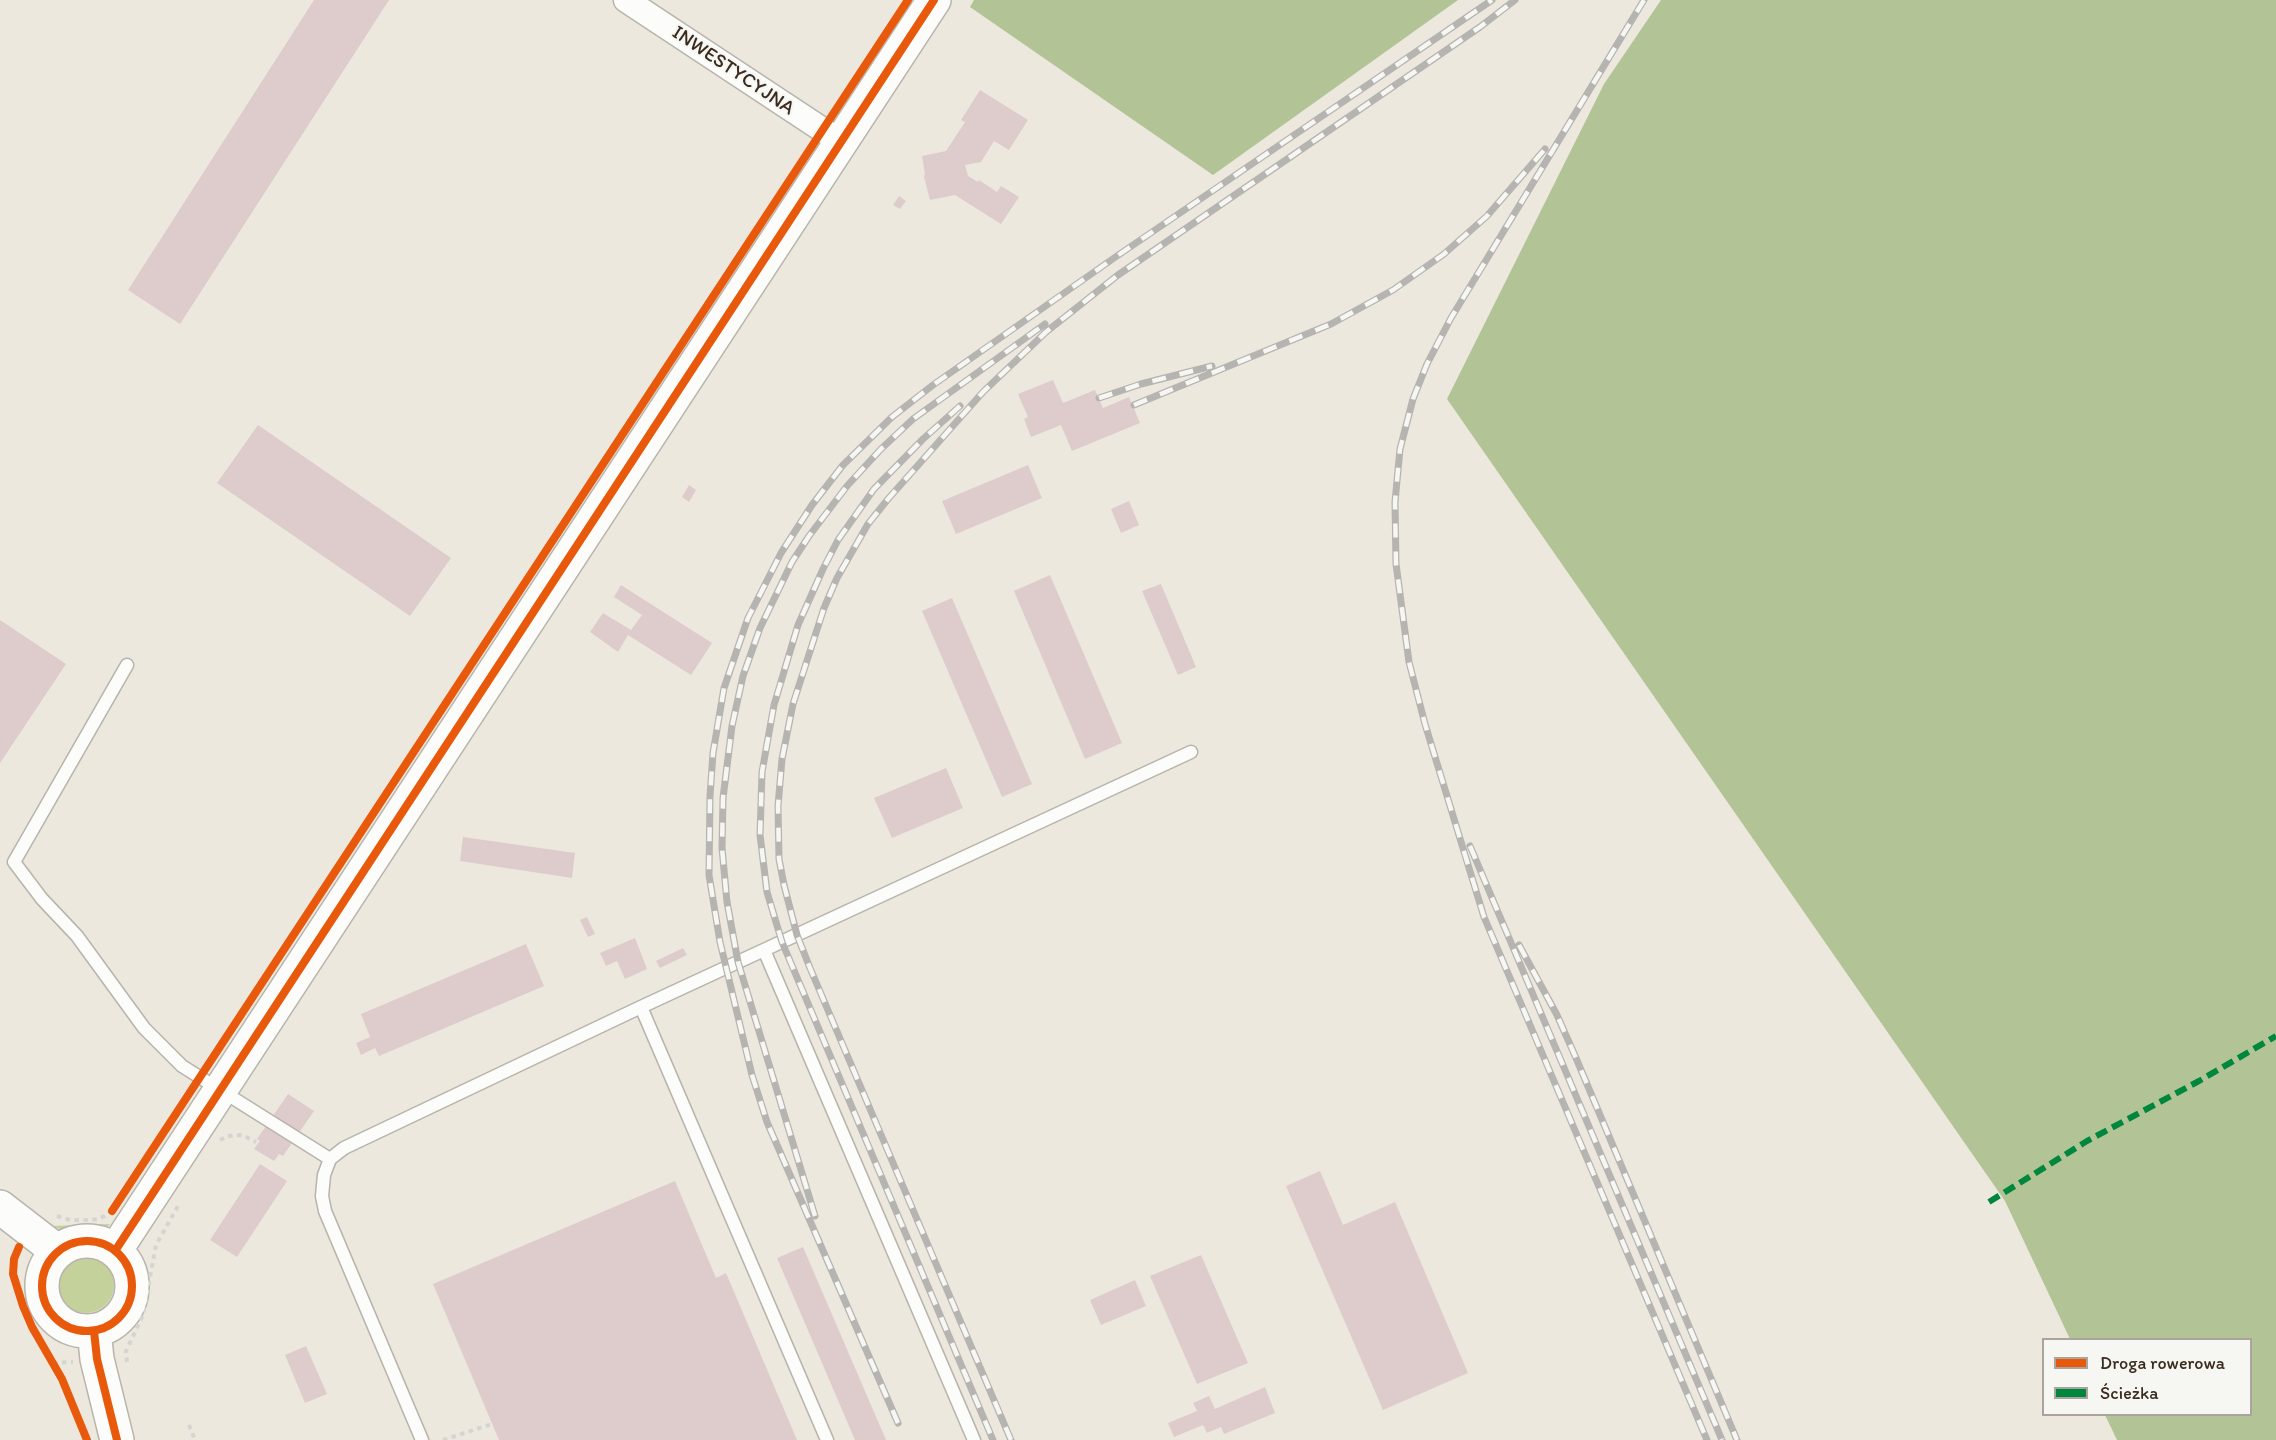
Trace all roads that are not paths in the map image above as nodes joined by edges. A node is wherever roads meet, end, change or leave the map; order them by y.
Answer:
1 (626, 0) edge
2 (934, 0) edge
3 (841, 142) junction
4 (128, 665) dead end
5 (1191, 752) dead end
6 (764, 950) junction
7 (641, 1007) junction
8 (221, 1091) junction
9 (330, 1159) junction
10 (0, 1208) edge
11 (57, 1251) junction
12 (115, 1251) junction
13 (94, 1330) junction
14 (117, 1440) edge
15 (422, 1440) edge
16 (827, 1440) edge
17 (974, 1440) edge

1 - 3 street, INWESTYCYJNA
2 - 3 street
3 - 8 street
4 - 8 lane
5 - 6 lane
6 - 7 lane
6 - 17 lane
7 - 9 lane
7 - 16 lane
8 - 9 lane
8 - 12 street
9 - 15 lane
10 - 11 street
11 - 12 street
11 - 13 street
12 - 13 street
13 - 14 street

